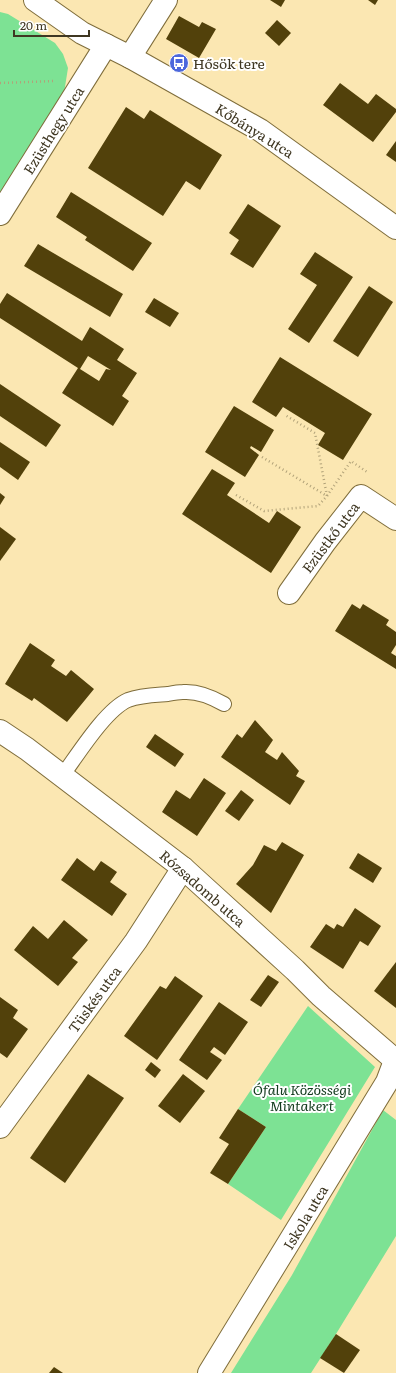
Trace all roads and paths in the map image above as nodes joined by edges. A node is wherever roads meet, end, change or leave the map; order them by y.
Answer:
1 (35, 0) edge
2 (166, 0) edge
3 (106, 45) junction
4 (130, 57) junction
5 (0, 83) edge
6 (76, 93) junction
7 (0, 214) edge
8 (396, 228) edge
9 (285, 415) dead end
10 (262, 457) dead end
11 (368, 472) dead end
12 (236, 495) dead end
13 (327, 496) junction
14 (396, 519) edge
15 (289, 593) dead end
16 (224, 704) dead end
17 (0, 731) edge
18 (62, 776) junction
19 (183, 868) junction
20 (396, 1059) edge
21 (391, 1085) edge
22 (0, 1127) edge
23 (209, 1373) edge

1 - 3 street
2 - 4 street
3 - 4 street, Kőbánya utca
3 - 6 street, Ezüsthegy utca
4 - 8 street, Kőbánya utca
5 - 6 path
6 - 7 street, Ezüsthegy utca
9 - 13 path
10 - 13 path
11 - 13 path
12 - 13 path
14 - 15 street, Ezüstkő utca
16 - 18 lane
17 - 18 street, Rózsadomb utca
18 - 19 street, Rózsadomb utca
19 - 20 street, Rózsadomb utca
19 - 22 street, Tüskés utca
20 - 21 street, Iskola utca
21 - 23 street, Iskola utca

